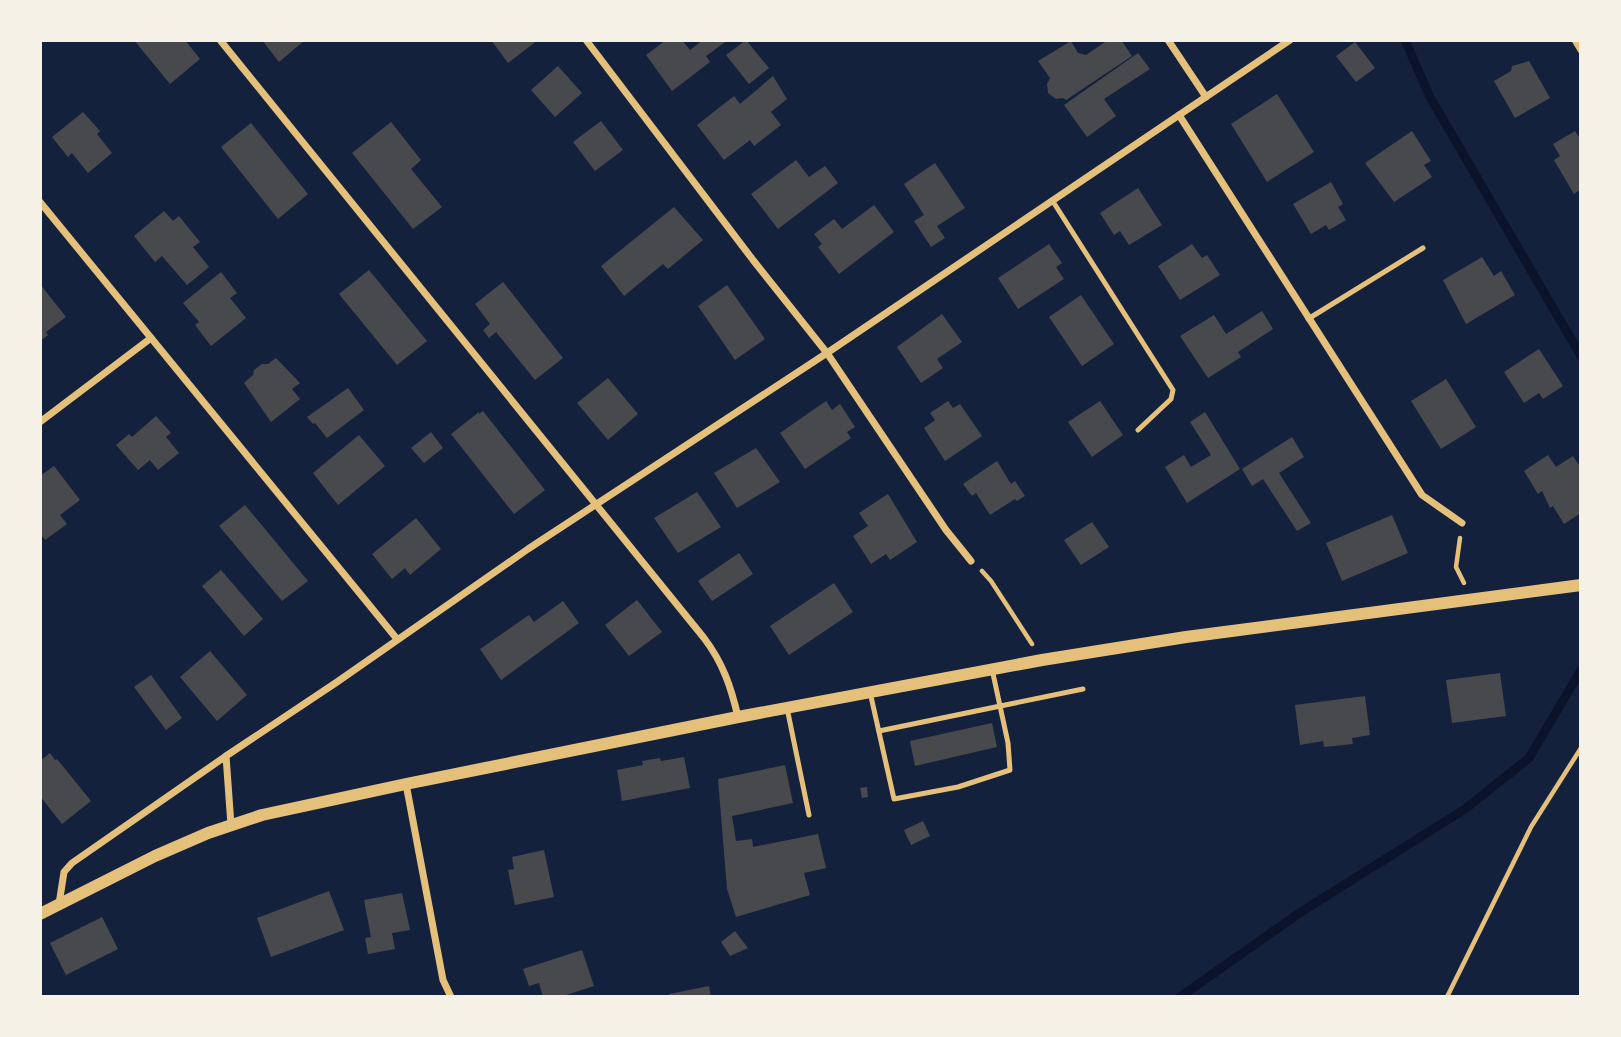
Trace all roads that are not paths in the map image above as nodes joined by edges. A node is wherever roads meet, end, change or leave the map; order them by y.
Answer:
1 (219, 40) edge
2 (586, 40) edge
3 (1168, 40) edge
4 (1290, 40) edge
5 (1575, 40) edge
6 (1581, 50) edge
7 (1206, 97) junction
8 (1179, 115) junction
9 (1052, 200) junction
10 (40, 203) edge
11 (1423, 248) dead end
12 (1308, 319) junction
13 (151, 338) junction
14 (827, 353) junction
15 (40, 422) edge
16 (1138, 430) dead end
17 (595, 505) junction
18 (1462, 523) road end
19 (971, 561) road end
20 (1581, 585) edge
21 (397, 639) junction
22 (992, 669) junction
23 (1083, 690) dead end
24 (870, 692) junction
25 (1000, 706) junction
26 (788, 708) junction
27 (738, 717) junction
28 (878, 731) junction
29 (226, 756) junction
30 (406, 783) junction
31 (809, 816) dead end
32 (231, 825) junction
33 (59, 905) junction
34 (40, 914) edge
35 (451, 997) edge

1 - 17 street
2 - 14 street
3 - 7 street
4 - 7 street
5 - 6 street
7 - 8 street
8 - 9 street
8 - 12 street
9 - 14 street
9 - 16 lane
10 - 13 street
11 - 12 lane
12 - 18 street
13 - 15 street
13 - 21 street
14 - 17 street
14 - 19 street
17 - 21 street
17 - 27 street
20 - 22 street
21 - 29 street
22 - 24 street
22 - 25 lane
23 - 25 lane
24 - 26 street
24 - 28 lane
25 - 28 lane
25 - 28 lane
26 - 27 street
26 - 31 lane
27 - 30 street
29 - 32 street
29 - 33 street
30 - 32 street
30 - 35 street
32 - 33 street
33 - 34 street

